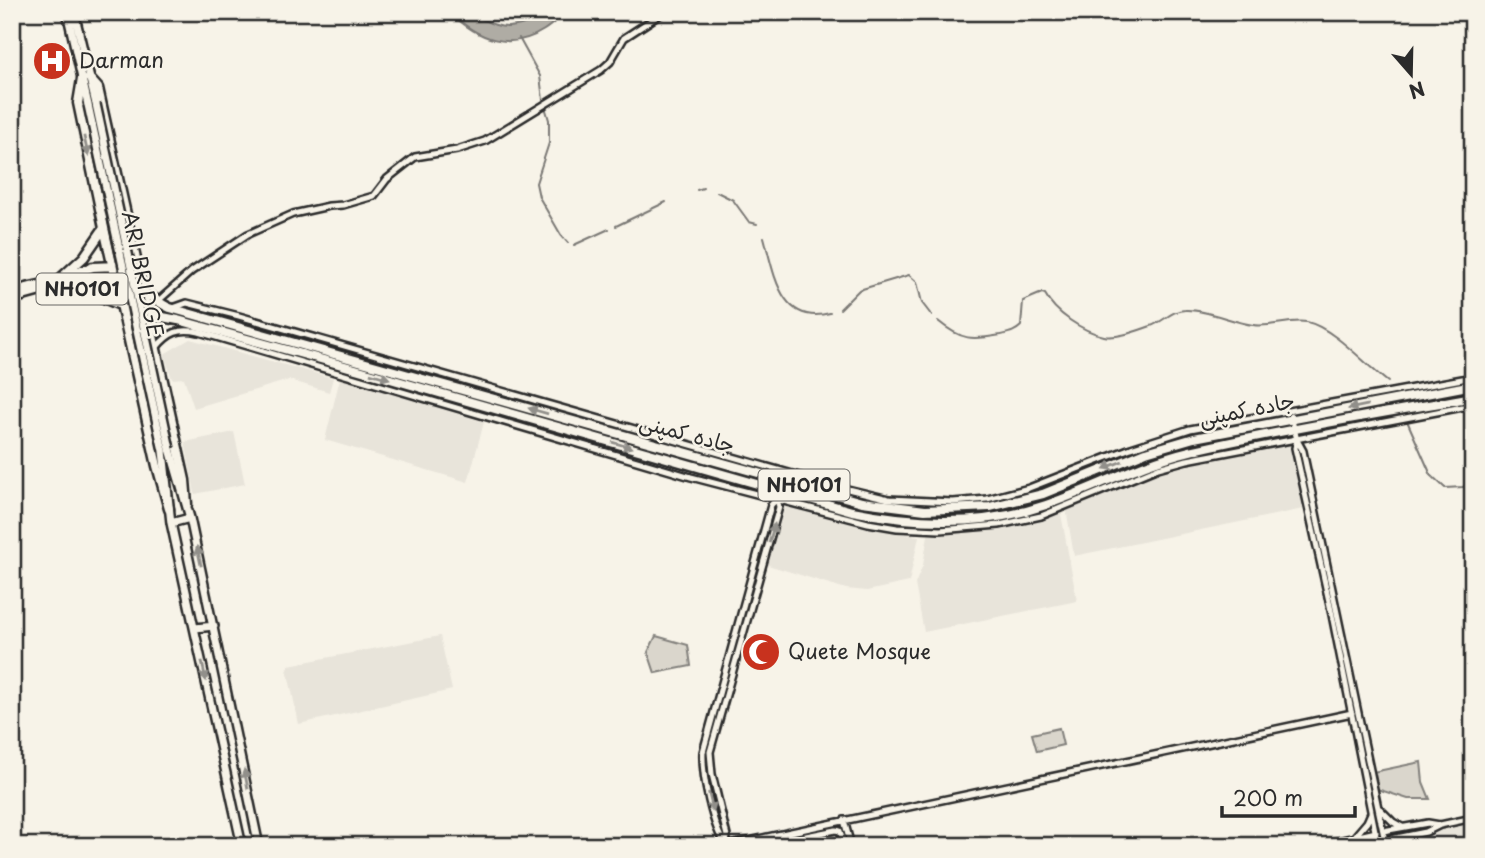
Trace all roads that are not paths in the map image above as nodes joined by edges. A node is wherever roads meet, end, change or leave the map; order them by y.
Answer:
1 (67, 12) edge
2 (74, 12) edge
3 (664, 12) edge
4 (85, 79) junction
5 (104, 228) junction
6 (114, 265) junction
7 (141, 276) junction
8 (60, 279) junction
9 (118, 284) junction
10 (12, 292) edge
11 (144, 293) junction
12 (12, 299) edge
13 (157, 302) junction
14 (122, 306) junction
15 (148, 314) junction
16 (156, 348) junction
17 (1473, 377) edge
18 (1473, 385) edge
19 (1473, 397) edge
20 (1473, 405) edge
21 (1290, 410) junction
22 (1292, 419) junction
23 (1296, 436) junction
24 (166, 450) junction
25 (783, 474) junction
26 (778, 494) junction
27 (187, 504) junction
28 (169, 509) junction
29 (190, 518) junction
30 (171, 523) junction
31 (214, 626) junction
32 (195, 628) junction
33 (1343, 651) junction
34 (1352, 713) junction
35 (1378, 807) junction
36 (1371, 811) junction
37 (1473, 818) edge
38 (844, 820) junction
39 (1440, 825) junction
40 (1404, 827) junction
41 (1379, 832) junction
42 (1411, 835) junction
43 (765, 836) junction
44 (1352, 838) junction
45 (1386, 843) edge
46 (767, 844) junction
47 (1378, 844) edge
48 (242, 846) edge
49 (259, 846) edge
50 (725, 846) edge
51 (756, 846) edge
52 (845, 846) edge
53 (851, 846) edge
54 (1316, 846) edge
55 (1357, 846) edge
56 (1400, 846) edge

1 - 4 main road
2 - 4 main road
3 - 13 street
4 -> 5 highway
4 - 7 highway
4 - 24 main road, ARI BRIDGE, bridge
5 - 6 highway
5 - 8 highway
6 - 7 highway, NH0101
6 - 8 highway, NH0101
6 - 9 highway
7 - 11 highway
8 - 9 highway, NH0101
8 - 10 highway, NH0101
9 - 11 highway, NH0101
9 - 14 highway
11 - 13 highway, جاده کمپنی / NH0101
11 - 15 highway
12 - 14 highway, NH0101
13 - 25 highway, جاده کمپنی / NH0101
14 - 15 highway, NH0101
14 - 28 highway
15 - 16 highway
15 -> 26 highway, جاده کمپنی / NH0101
16 - 26 street
16 - 27 highway
17 - 21 street
18 -> 22 highway, جاده کمپنی / NH0101
19 - 23 highway, جاده کمپنی / NH0101
20 - 23 street
21 - 22 street
21 - 25 street
22 - 23 street
22 -> 25 highway, جاده کمپنی / NH0101
23 - 26 highway, جاده کمپنی / NH0101
23 - 33 street
24 - 27 main road
24 - 28 main road
25 - 26 street
26 - 50 street
27 - 29 main road
28 - 30 main road
29 - 30 main road
31 -> 29 main road
30 - 32 main road
31 - 32 main road
49 -> 31 main road
32 -> 48 main road
33 - 34 street
33 - 35 street
34 - 36 street
34 - 38 street
35 - 40 street
35 - 41 street
36 - 41 street
36 - 44 street
37 - 39 street
38 - 43 street
38 - 53 street
39 - 40 street
39 - 42 street
40 - 41 street
41 - 44 street
41 - 45 street
41 - 47 street
42 - 45 street
42 - 56 street
43 - 46 street
43 - 50 street
44 - 54 street
45 - 47 street
46 - 51 street
46 - 52 street
47 - 55 street

